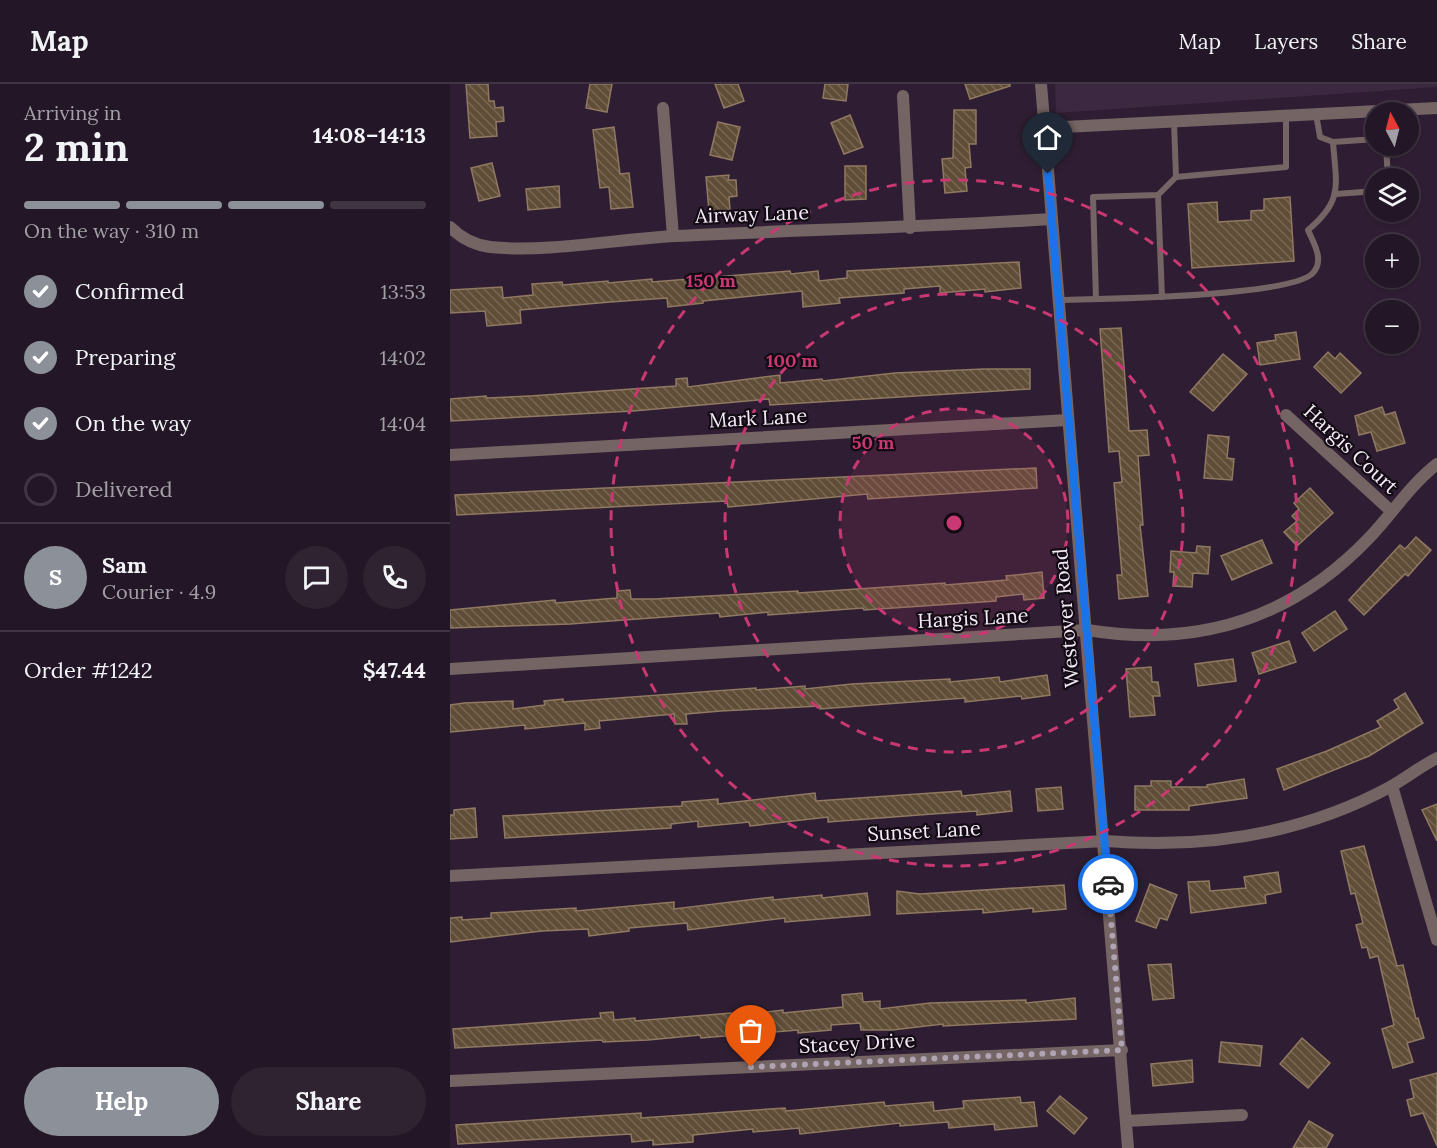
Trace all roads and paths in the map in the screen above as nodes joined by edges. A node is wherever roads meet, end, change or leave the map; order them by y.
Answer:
1 (1041, 84) edge
2 (903, 96) dead end
3 (663, 108) dead end
4 (1437, 108) edge
5 (1317, 114) junction
6 (1286, 116) junction
7 (1174, 121) junction
8 (1044, 128) junction
9 (1365, 140) edge
10 (1333, 142) junction
11 (1176, 177) junction
12 (1365, 192) edge
13 (1336, 194) junction
14 (1158, 195) junction
15 (1052, 219) junction
16 (910, 228) junction
17 (453, 230) edge
18 (673, 236) junction
19 (1162, 297) junction
20 (1096, 299) junction
21 (1058, 300) junction
22 (1286, 416) dead end
23 (1068, 420) junction
24 (450, 454) edge
25 (1437, 464) edge
26 (1390, 511) junction
27 (1087, 630) junction
28 (450, 669) edge
29 (1437, 758) edge
30 (1392, 786) junction
31 (1105, 841) junction
32 (450, 876) edge
33 (1437, 940) edge
34 (1122, 1050) junction
35 (450, 1081) edge
36 (1242, 1115) dead end
37 (1126, 1121) junction
38 (1128, 1148) edge

1 - 8 street, Westover Road
2 - 16 street
3 - 18 street
4 - 5 street
5 - 6 street
5 - 10 lane
6 - 7 street
6 - 11 lane
7 - 8 street
7 - 11 lane
8 - 15 street, Westover Road
9 - 10 lane
10 - 13 lane
11 - 14 lane
12 - 13 lane
13 - 19 lane
14 - 19 lane
14 - 20 lane
15 - 16 street, Airway Lane
15 - 21 street, Westover Road
16 - 18 street, Airway Lane
17 - 18 street, Airway Lane
19 - 20 lane
20 - 21 lane
21 - 23 street, Westover Road
22 - 26 street, Hargis Court
23 - 24 street, Mark Lane
23 - 27 street, Westover Road
25 - 26 street, Hargis Lane
26 - 27 street, Hargis Lane
27 - 28 street, Hargis Lane
27 - 31 street, Westover Road
29 - 30 street, Sunset Lane
30 - 31 street, Sunset Lane
30 - 33 street
31 - 32 street, Sunset Lane
31 - 34 street, Westover Road
34 - 35 street, Stacey Drive
34 - 37 street, Westover Road
36 - 37 street
37 - 38 street, Westover Road

